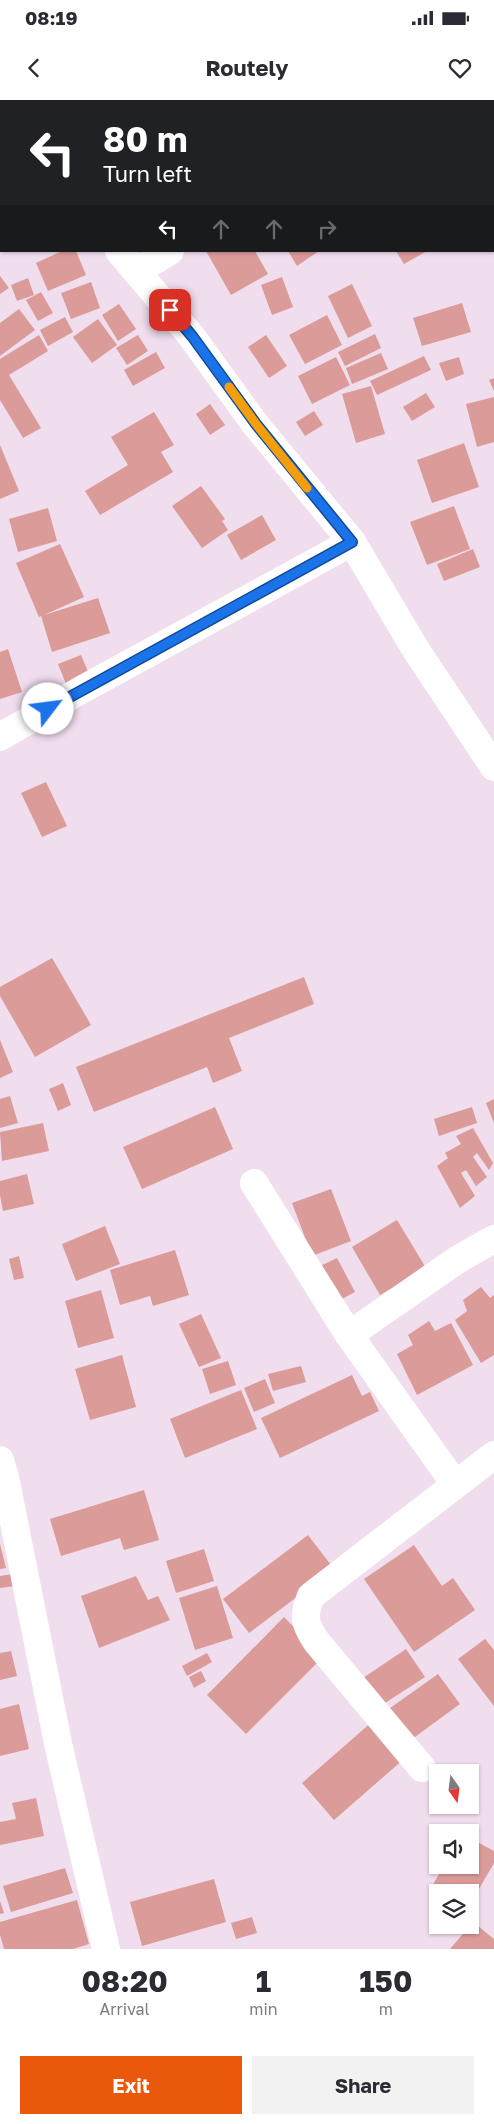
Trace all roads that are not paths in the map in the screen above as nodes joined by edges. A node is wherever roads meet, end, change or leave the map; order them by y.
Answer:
1 (120, 252) edge
2 (168, 252) edge
3 (137, 272) junction
4 (352, 542) junction
5 (0, 737) edge
6 (494, 767) edge
7 (254, 1183) dead end
8 (494, 1239) edge
9 (349, 1335) junction
10 (494, 1455) edge
11 (2, 1472) edge
12 (455, 1484) junction
13 (422, 1768) dead end
14 (106, 1949) edge

1 - 3 street
2 - 3 street
3 - 4 street
4 - 5 street
4 - 6 street
7 - 9 street
8 - 9 street
9 - 12 street
10 - 12 street
11 - 14 street
12 - 13 street

